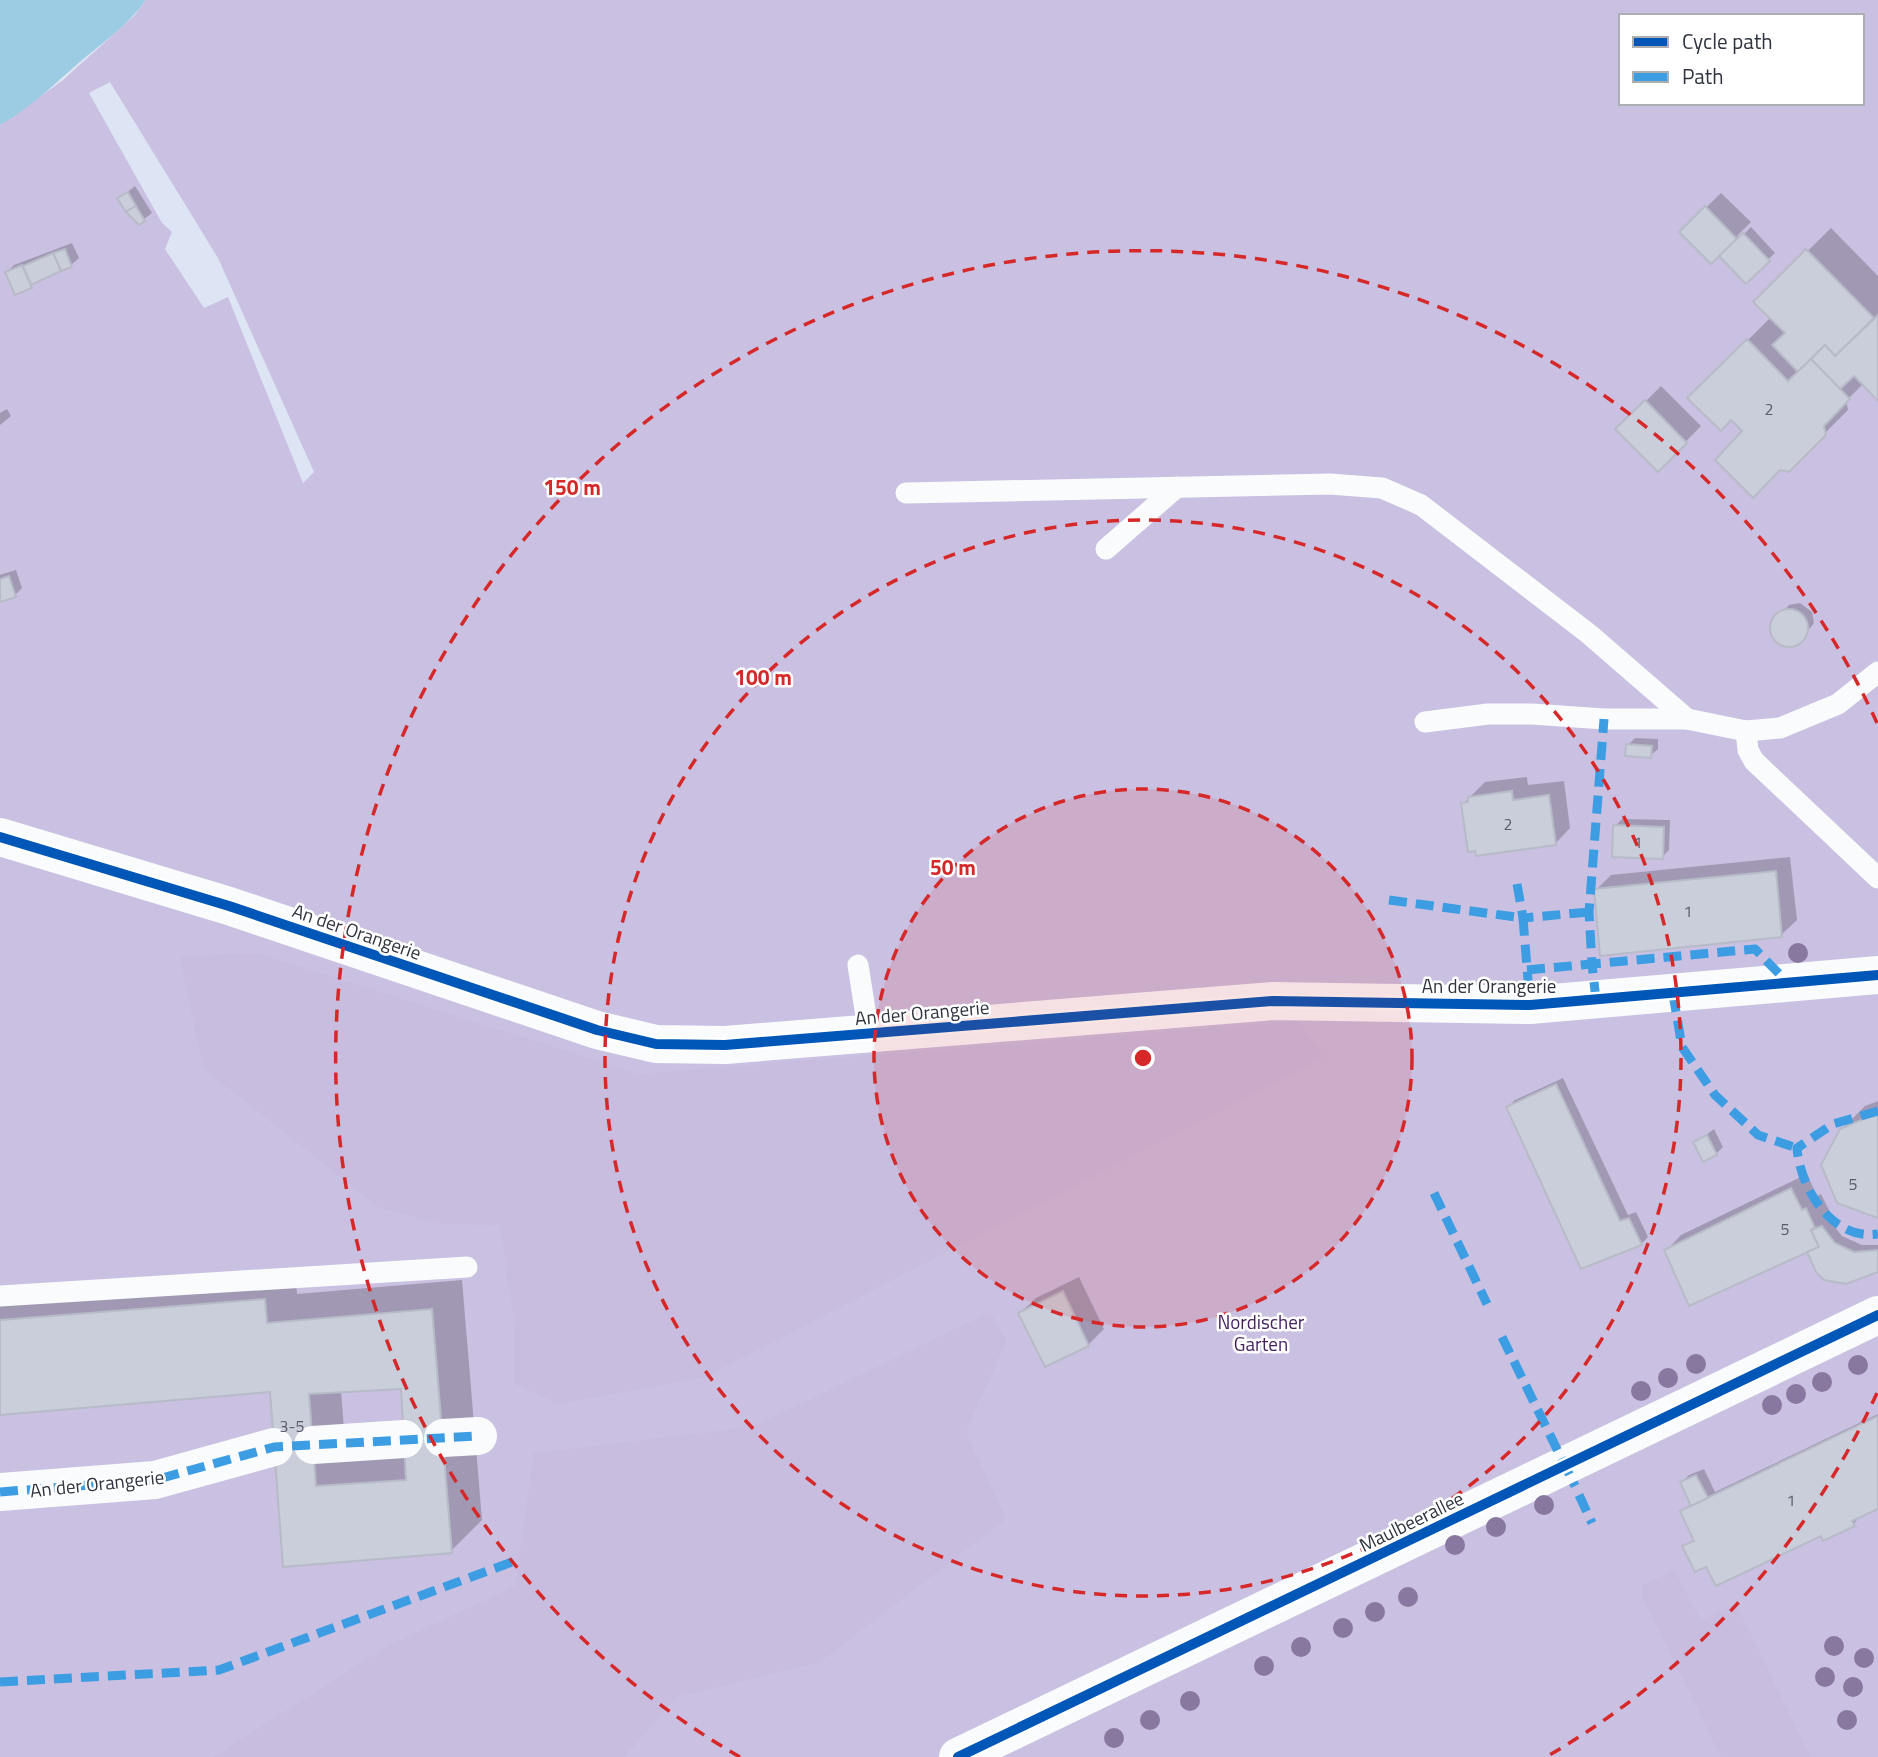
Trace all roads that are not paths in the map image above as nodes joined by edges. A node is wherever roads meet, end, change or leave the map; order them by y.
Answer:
1 (1177, 487) junction
2 (906, 493) dead end
3 (1106, 549) dead end
4 (1878, 672) edge
5 (1687, 719) junction
6 (1425, 722) dead end
7 (1746, 732) junction
8 (0, 837) edge
9 (1878, 878) edge
10 (858, 965) dead end
11 (1878, 975) edge
12 (869, 1035) junction
13 (467, 1267) dead end
14 (0, 1296) edge
15 (1878, 1315) edge
16 (404, 1439) dead end
17 (313, 1445) dead end
18 (274, 1447) dead end
19 (0, 1492) edge
20 (958, 1757) edge

1 - 2 lane
1 - 3 lane
1 - 5 lane
4 - 7 lane
5 - 6 lane
5 - 7 lane
7 - 9 lane
8 - 12 street, An der Orangerie
10 - 12 lane
11 - 12 street, An der Orangerie
13 - 14 lane
15 - 20 street, Maulbeerallee
16 - 17 street
18 - 19 street, An der Orangerie

